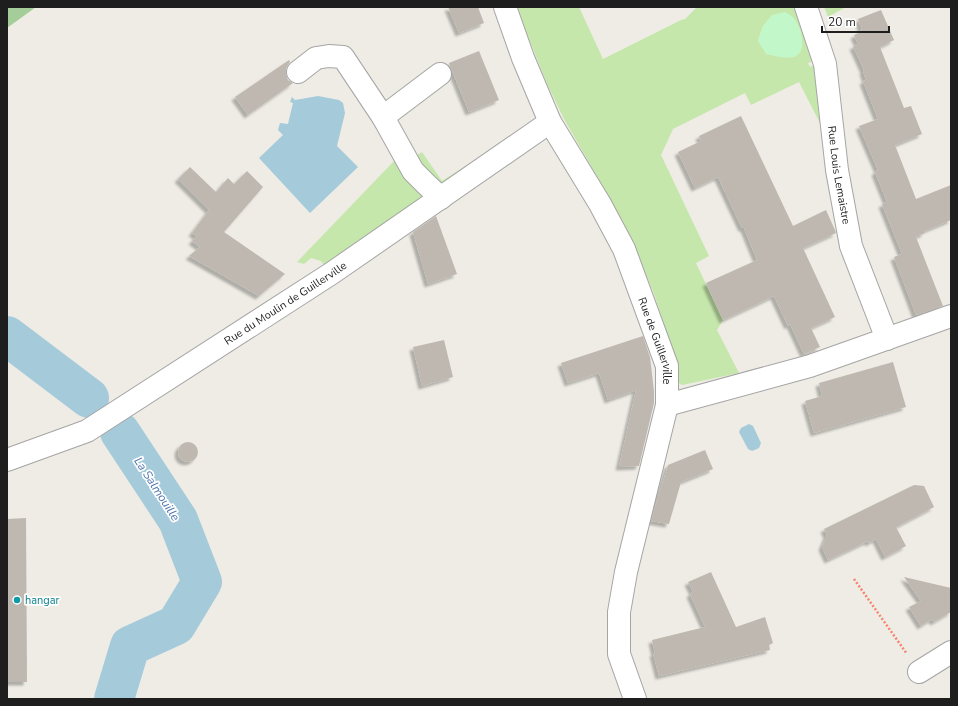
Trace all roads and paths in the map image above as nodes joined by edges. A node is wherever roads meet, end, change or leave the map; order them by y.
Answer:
1 (505, 7) edge
2 (806, 7) edge
3 (298, 72) dead end
4 (440, 74) dead end
5 (383, 117) junction
6 (550, 122) junction
7 (441, 198) junction
8 (951, 316) edge
9 (887, 339) junction
10 (667, 405) junction
11 (7, 460) edge
12 (854, 579) dead end
13 (951, 652) edge
14 (919, 672) joint
15 (635, 699) edge

1 - 6 street, Rue de Guillerville
2 - 9 street, Rue Louis Lemaistre
3 - 5 street
4 - 5 street
5 - 7 street
6 - 7 street, Rue du Moulin de Guillerville
6 - 10 street, Rue de Guillerville
7 - 11 street, Rue du Moulin de Guillerville
8 - 9 street
9 - 10 street
10 - 15 street, Rue de Guillerville
12 - 14 path
13 - 14 street

